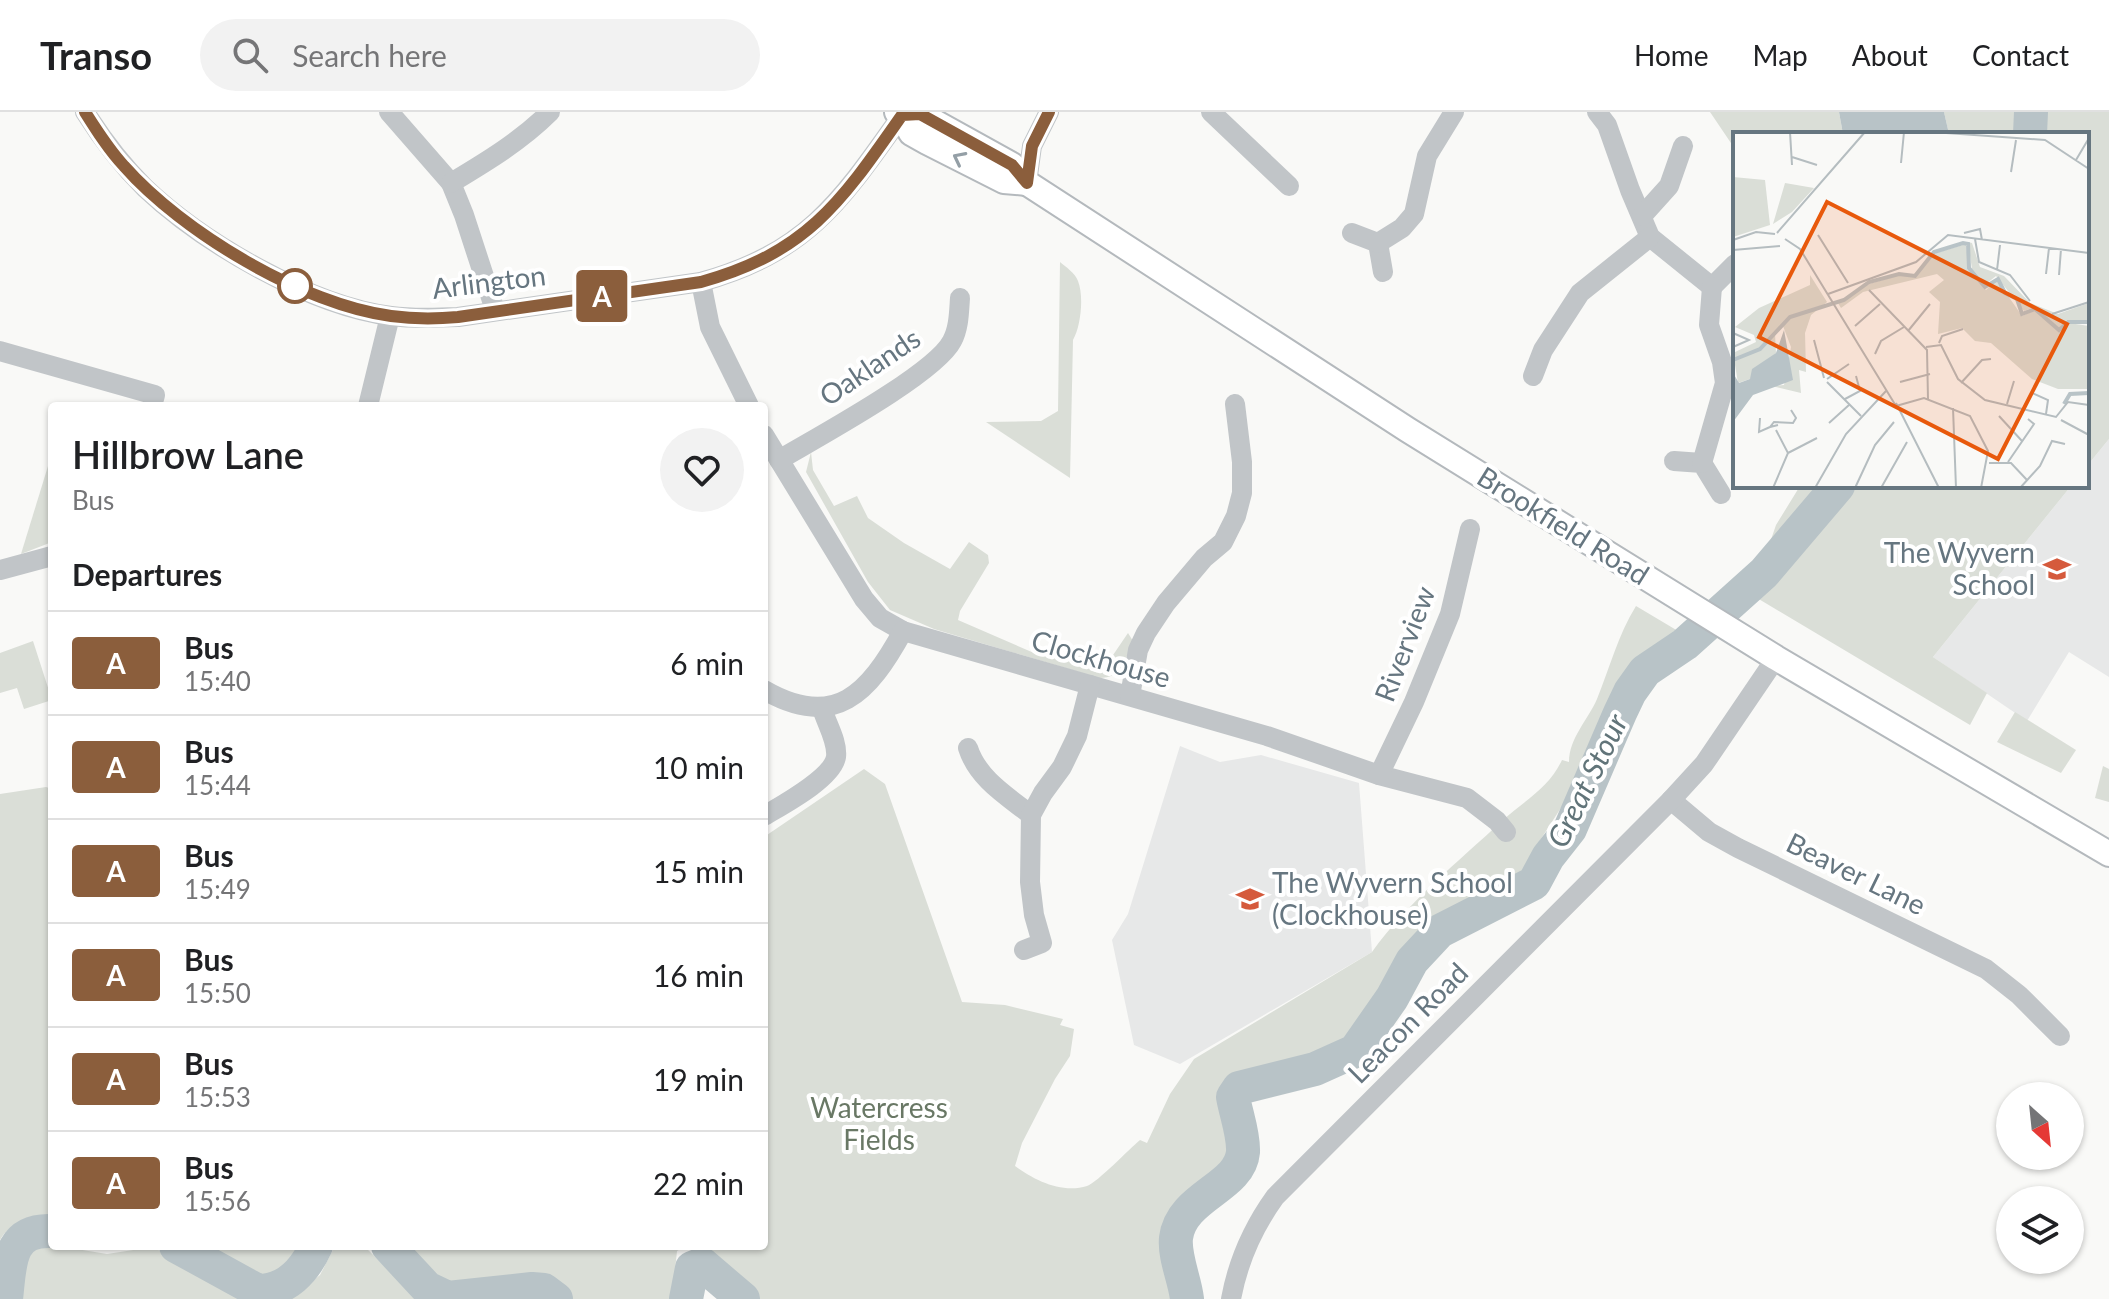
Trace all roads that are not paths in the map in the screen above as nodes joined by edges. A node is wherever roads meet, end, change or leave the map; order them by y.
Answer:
1 (85, 112) edge
2 (389, 112) edge
3 (550, 112) edge
4 (1049, 112) edge
5 (1211, 112) edge
6 (1454, 112) edge
7 (1597, 112) edge
8 (899, 114) edge
9 (1683, 146) dead end
10 (451, 183) junction
11 (1027, 183) junction
12 (1289, 186) dead end
13 (1642, 216) junction
14 (1352, 233) dead end
15 (1650, 237) junction
16 (1378, 243) junction
17 (1733, 266) edge
18 (1383, 272) dead end
19 (701, 282) junction
20 (1712, 287) junction
21 (960, 298) dead end
22 (495, 310) junction
23 (390, 316) junction
24 (0, 351) edge
25 (1533, 376) dead end
26 (153, 402) edge
27 (369, 402) edge
28 (747, 402) edge
29 (1235, 404) dead end
30 (768, 442) edge
31 (779, 460) junction
32 (1674, 461) dead end
33 (1702, 463) junction
34 (1721, 494) dead end
35 (1470, 529) dead end
36 (48, 557) edge
37 (0, 570) edge
38 (903, 631) junction
39 (1776, 658) junction
40 (1090, 685) junction
41 (768, 692) edge
42 (1130, 696) junction
43 (822, 708) junction
44 (968, 748) dead end
45 (1379, 775) junction
46 (1671, 800) junction
47 (768, 813) edge
48 (1031, 815) junction
49 (1506, 832) dead end
50 (2109, 854) edge
51 (1024, 950) dead end
52 (2060, 1036) dead end
53 (1231, 1299) edge

1 - 23 street, Arlington
2 - 10 street
3 - 10 street
4 - 11 street
5 - 12 street
6 - 16 street
7 - 13 street
8 - 11 main road, Brookfield Road
8 - 19 street, Arlington
9 - 13 street
10 - 22 street
11 - 39 main road, Brookfield Road
13 - 15 street
14 - 16 street
15 - 20 street
15 - 25 street
16 - 18 street
17 - 20 street
19 - 22 street, Arlington
19 - 28 street
20 - 33 street
21 - 31 street, Oaklands
22 - 23 street, Arlington
23 - 27 street
24 - 26 street
29 - 42 street
30 - 31 street, Clockhouse
31 - 38 street, Clockhouse
32 - 33 street
33 - 34 street
35 - 45 street, Riverview
36 - 37 street
38 - 40 street, Clockhouse
38 - 43 street
39 - 46 street, Leacon Road
39 - 50 main road, Brookfield Road
40 - 42 street, Clockhouse
40 - 48 street
41 - 43 street
42 - 45 street, Clockhouse
43 - 47 street
44 - 48 street
45 - 49 street, Clockhouse
46 - 52 street, Beaver Lane
46 - 53 street, Leacon Road
48 - 51 street

